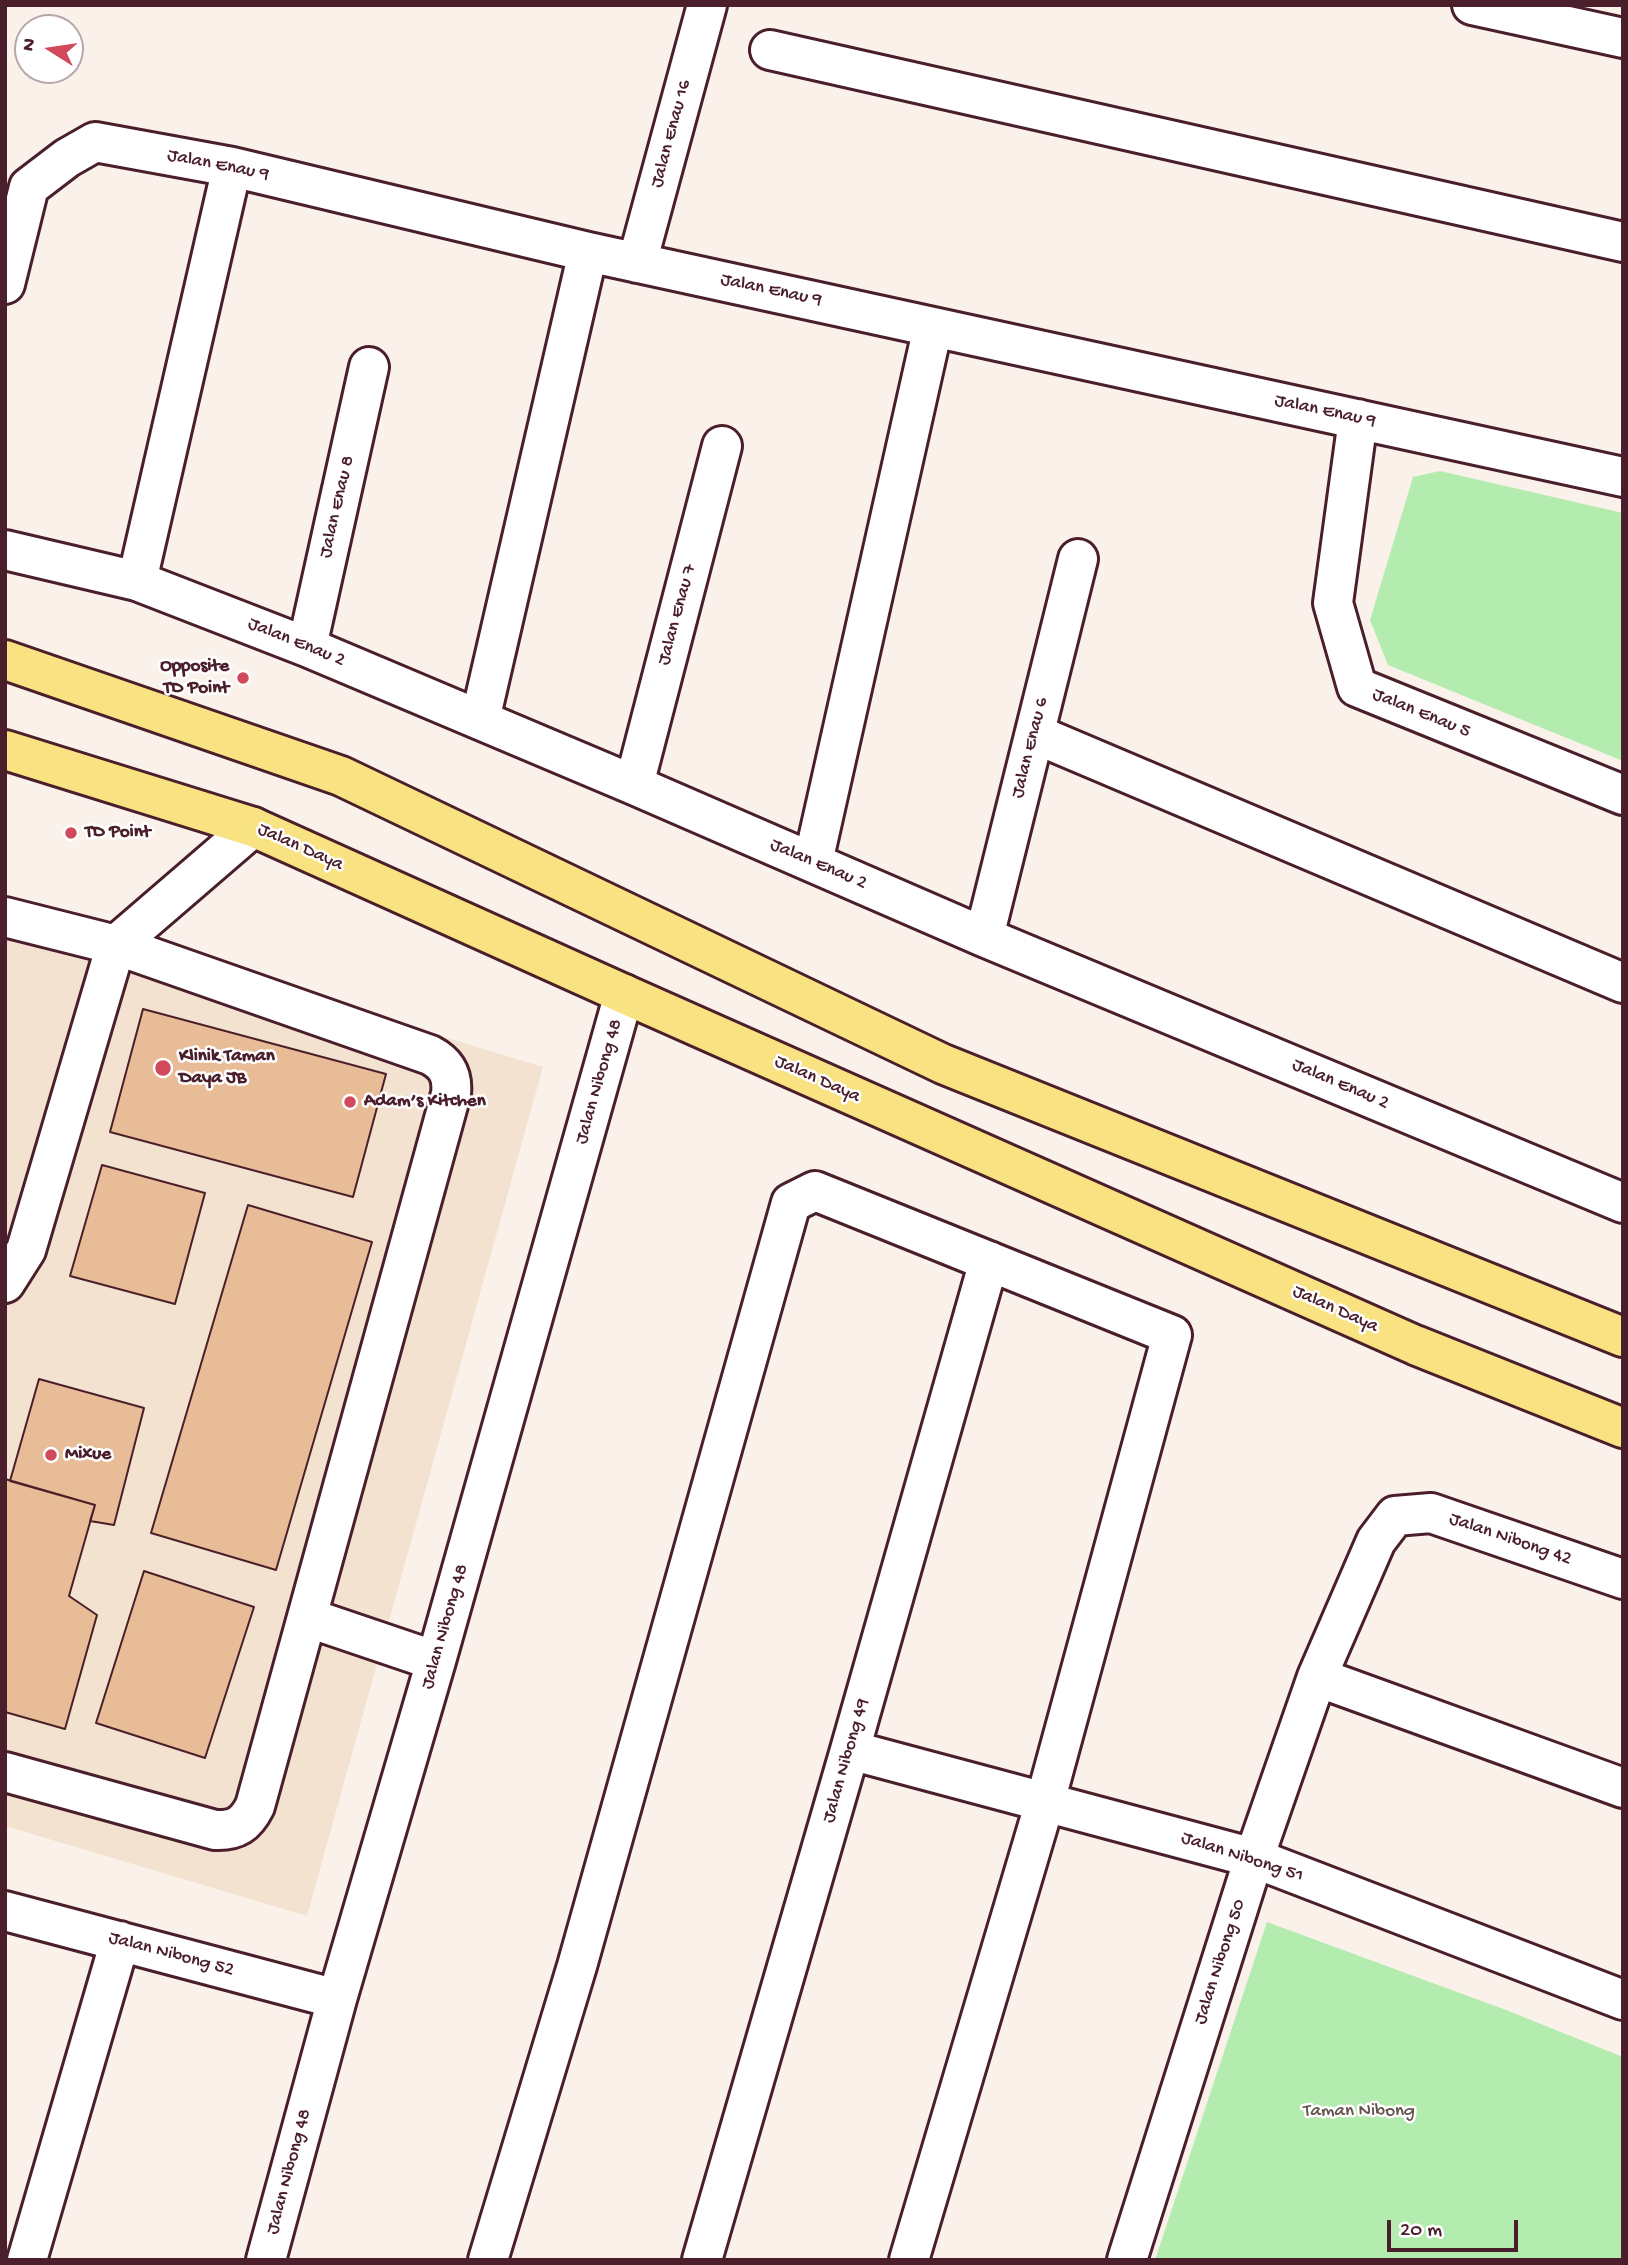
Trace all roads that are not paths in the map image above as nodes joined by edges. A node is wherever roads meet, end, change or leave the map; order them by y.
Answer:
1 (707, 5) edge
2 (1472, 5) edge
3 (1551, 14) edge
4 (1623, 38) edge
5 (770, 50) dead end
6 (232, 167) junction
7 (1623, 243) edge
8 (588, 252) junction
9 (637, 262) junction
10 (5, 284) edge
11 (933, 327) junction
12 (369, 367) dead end
13 (1358, 419) junction
14 (722, 446) dead end
15 (1623, 477) edge
16 (5, 550) edge
17 (1078, 559) dead end
18 (137, 581) junction
19 (307, 647) junction
20 (5, 660) edge
21 (480, 720) junction
22 (1035, 734) junction
23 (5, 750) edge
24 (634, 785) junction
25 (1623, 795) edge
26 (253, 827) junction
27 (813, 862) junction
28 (5, 917) edge
29 (984, 936) junction
30 (116, 945) junction
31 (1623, 983) edge
32 (624, 994) junction
33 (1623, 1203) edge
34 (989, 1261) junction
35 (5, 1283) edge
36 (1623, 1338) edge
37 (1623, 1428) edge
38 (1395, 1517) joint
39 (1623, 1579) edge
40 (309, 1618) junction
41 (436, 1661) junction
42 (1317, 1677) junction
43 (850, 1750) junction
44 (5, 1772) edge
45 (1623, 1788) edge
46 (1045, 1802) junction
47 (1254, 1858) junction
48 (5, 1911) edge
49 (120, 1941) junction
50 (337, 1999) junction
51 (1623, 2000) edge
52 (27, 2260) edge
53 (266, 2260) edge
54 (488, 2260) edge
55 (702, 2260) edge
56 (909, 2260) edge
57 (1127, 2260) edge

1 - 9 street, Jalan Enau 16
2 - 3 street
3 - 4 street
5 - 7 street
6 - 8 street, Jalan Enau 9
6 - 10 street, Jalan Enau 9
6 - 18 street
8 - 9 street, Jalan Enau 9
8 - 21 street
9 - 11 street, Jalan Enau 9
11 - 13 street, Jalan Enau 9
11 - 27 street
12 - 19 street, Jalan Enau 8
13 - 15 street, Jalan Enau 9
13 - 25 street, Jalan Enau 5
14 - 24 street, Jalan Enau 7
16 - 18 street, Jalan Enau 2
17 - 22 street, Jalan Enau 6
18 - 19 street, Jalan Enau 2
19 - 21 street, Jalan Enau 2
20 - 36 main road
21 - 24 street, Jalan Enau 2
22 - 29 street, Jalan Enau 6
22 - 31 street
23 - 26 main road, Jalan Daya
24 - 27 street, Jalan Enau 2
26 - 30 street
26 - 32 main road, Jalan Daya
27 - 29 street, Jalan Enau 2
28 - 30 street
29 - 33 street, Jalan Enau 2
30 - 35 street
30 - 40 street
32 - 37 main road, Jalan Daya
32 - 41 street, Jalan Nibong 48
34 - 43 street, Jalan Nibong 49
34 - 46 street
34 - 54 street
38 - 39 street, Jalan Nibong 42
38 - 42 street, Jalan Nibong 50
40 - 41 street
40 - 44 street
41 - 50 street, Jalan Nibong 48
42 - 45 street
42 - 47 street, Jalan Nibong 50
43 - 46 street, Jalan Nibong 51
43 - 55 street, Jalan Nibong 49
46 - 47 street, Jalan Nibong 51
46 - 56 street
47 - 51 street, Jalan Nibong 51
47 - 57 street, Jalan Nibong 50
48 - 49 street, Jalan Nibong 52
49 - 50 street, Jalan Nibong 52
49 - 52 street
50 - 53 street, Jalan Nibong 48

